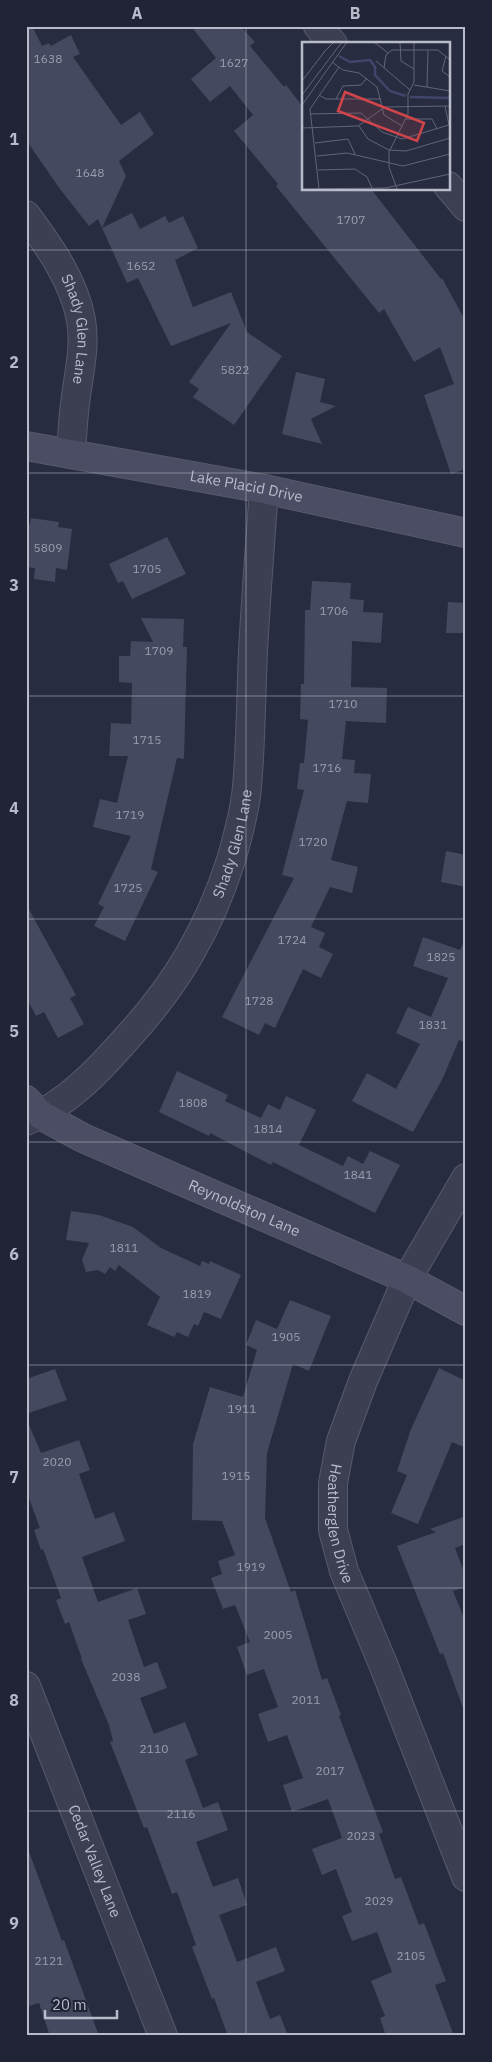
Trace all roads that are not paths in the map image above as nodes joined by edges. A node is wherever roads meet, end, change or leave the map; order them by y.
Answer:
1 (318, 26) edge
2 (331, 42) edge
3 (450, 188) edge
4 (466, 207) edge
5 (26, 215) edge
6 (26, 446) edge
7 (71, 454) junction
8 (264, 489) junction
9 (466, 533) edge
10 (31, 1112) edge
11 (466, 1178) edge
12 (407, 1279) junction
13 (466, 1311) edge
14 (26, 1686) edge
15 (466, 1877) edge
16 (163, 2036) edge

1 - 2 street
3 - 4 street
5 - 7 street, Shady Glen Lane
6 - 7 street, Lake Placid Drive
7 - 8 street, Lake Placid Drive
8 - 9 street, Lake Placid Drive
8 - 10 street, Shady Glen Lane
10 - 12 street, Reynoldston Lane
11 - 12 street, Heatherglen Drive
12 - 13 street, Reynoldston Lane
12 - 15 street, Heatherglen Drive
14 - 16 street, Cedar Valley Lane

